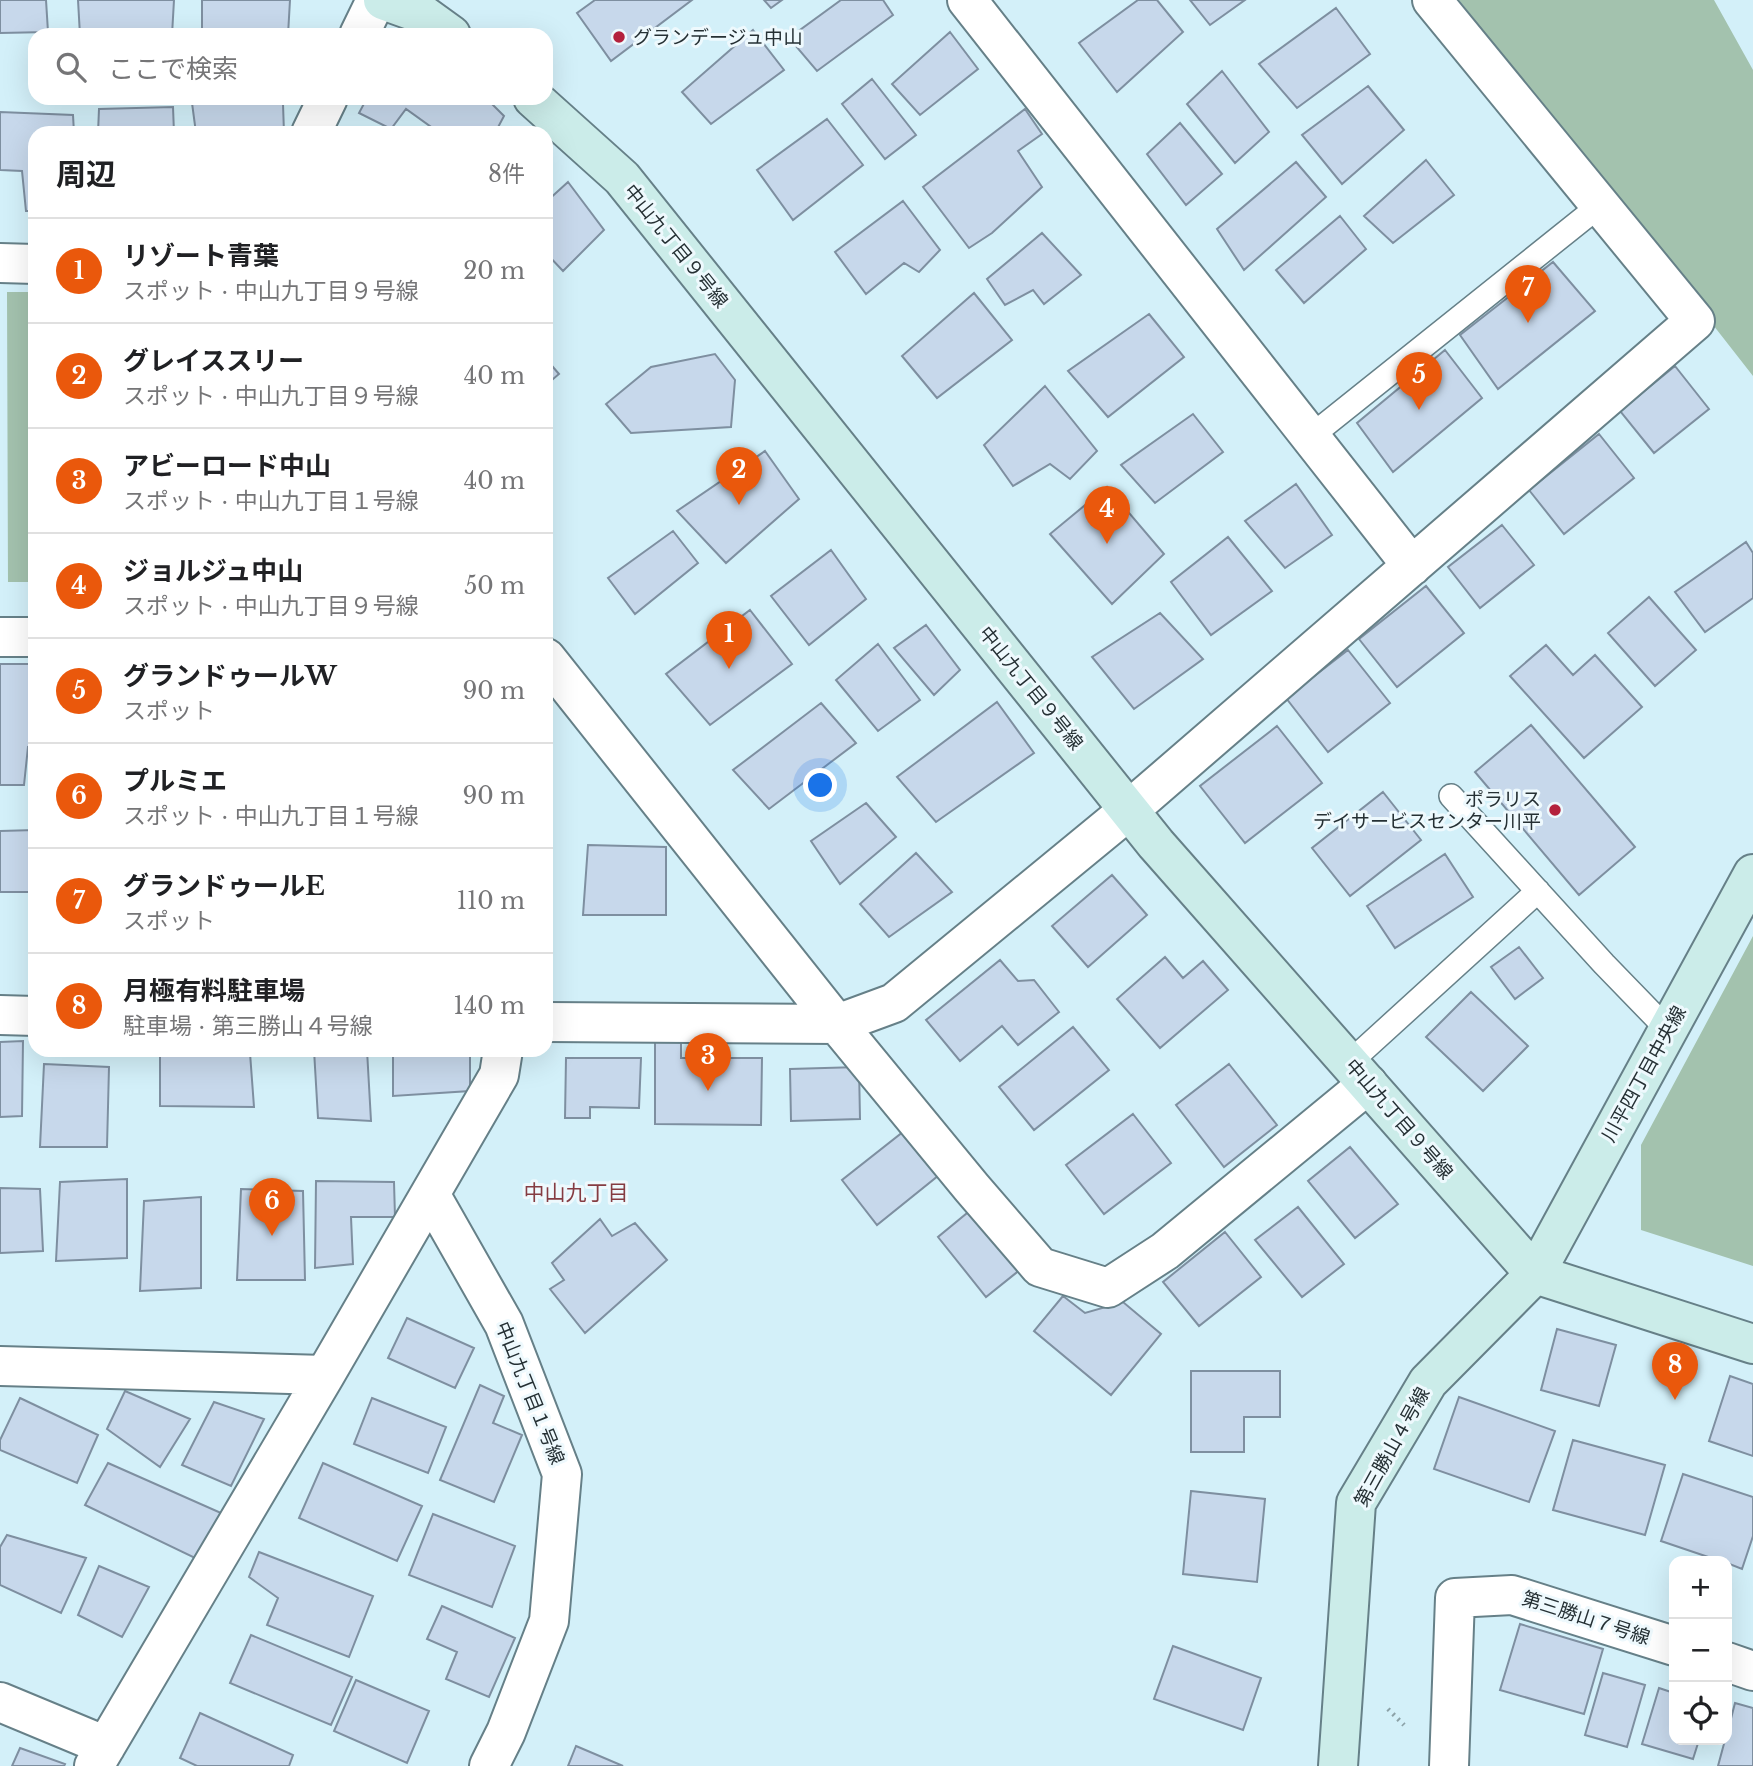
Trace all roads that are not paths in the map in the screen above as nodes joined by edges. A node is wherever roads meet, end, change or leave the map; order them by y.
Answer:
1 (376, 0) edge
2 (383, 0) edge
3 (967, 0) edge
4 (1432, 0) edge
5 (362, 28) edge
6 (441, 28) edge
7 (325, 105) edge
8 (541, 105) edge
9 (314, 126) edge
10 (1599, 206) junction
11 (0, 263) edge
12 (28, 264) edge
13 (1310, 436) junction
14 (1412, 566) junction
15 (0, 637) edge
16 (28, 637) edge
17 (553, 667) edge
18 (1451, 796) dead end
19 (1129, 810) junction
20 (1753, 874) edge
21 (1538, 891) junction
22 (0, 1015) edge
23 (28, 1016) edge
24 (553, 1022) edge
25 (838, 1024) junction
26 (1668, 1030) junction
27 (502, 1057) edge
28 (1358, 1073) junction
29 (430, 1194) junction
30 (1535, 1274) junction
31 (1753, 1344) edge
32 (0, 1366) edge
33 (325, 1375) junction
34 (1669, 1644) edge
35 (1732, 1664) edge
36 (1753, 1671) edge
37 (0, 1702) edge
38 (100, 1756) edge
39 (489, 1766) edge
40 (1338, 1766) edge
41 (1449, 1766) edge

1 - 5 street
2 - 6 street
3 - 13 street
4 - 10 street
7 - 9 street
8 - 19 street, 中山九丁目９号線
10 - 13 lane
10 - 14 street
11 - 12 street
13 - 14 street
14 - 19 street
15 - 16 street
17 - 25 street
18 - 21 lane
19 - 25 street
19 - 28 street, 中山九丁目９号線
20 - 26 street, 川平四丁目中央線
21 - 26 lane
21 - 28 lane
22 - 23 street
24 - 25 street
25 - 28 street
26 - 30 street, 川平四丁目中央線
27 - 29 street
28 - 30 street, 中山九丁目９号線
29 - 33 street
29 - 39 street, 中山九丁目１号線
30 - 31 street
30 - 40 street, 第三勝山４号線
32 - 33 street
33 - 38 street
34 - 41 street, 第三勝山７号線
35 - 36 street
37 - 38 street

